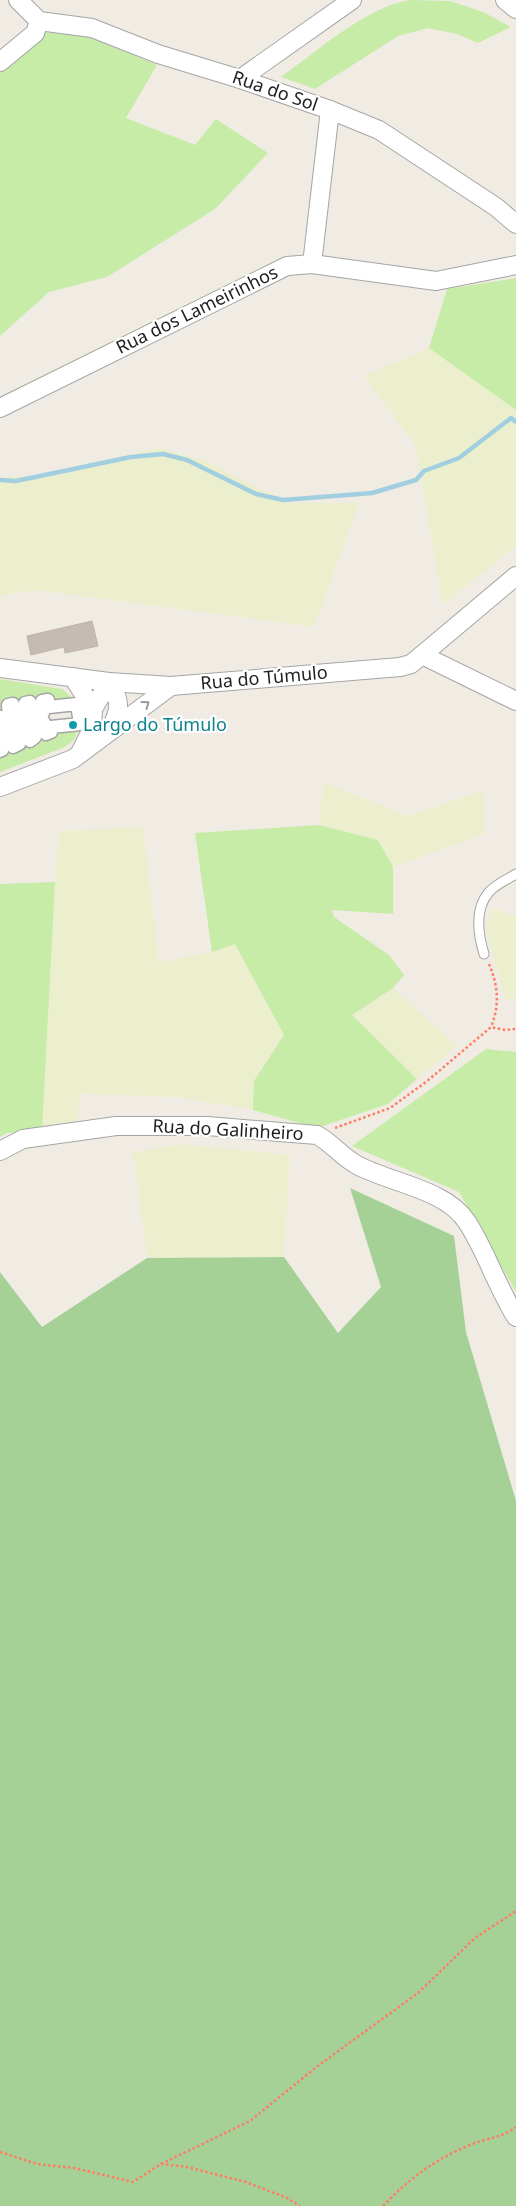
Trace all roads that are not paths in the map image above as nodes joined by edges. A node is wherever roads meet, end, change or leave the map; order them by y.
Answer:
1 (18, 0) edge
2 (352, 0) edge
3 (39, 20) junction
4 (0, 62) edge
5 (240, 79) junction
6 (330, 110) junction
7 (516, 224) edge
8 (312, 264) junction
9 (516, 264) edge
10 (0, 408) edge
11 (516, 576) edge
12 (422, 656) junction
13 (0, 668) edge
14 (73, 677) junction
15 (109, 682) junction
16 (170, 686) junction
17 (516, 701) edge
18 (93, 709) junction
19 (0, 717) edge
20 (0, 729) edge
21 (110, 731) junction
22 (0, 736) edge
23 (0, 751) edge
24 (80, 754) junction
25 (0, 787) edge
26 (516, 874) edge
27 (484, 954) road end
28 (0, 1150) edge
29 (516, 1318) edge

1 - 3 street
2 - 5 street
3 - 4 street
3 - 5 street, Rua do Sol
5 - 6 street, Rua do Sol
6 - 7 street, Rua do Sol
6 - 8 street
8 - 9 street, Rua dos Lameirinhos
8 - 10 street, Rua dos Lameirinhos
11 - 12 street, Rua do Túmulo
12 - 16 street, Rua do Túmulo
12 - 17 street
13 - 14 street, Rua do Túmulo
14 - 15 street, Rua do Túmulo
14 - 18 street
15 - 16 street, Rua do Túmulo
15 - 18 street
15 - 21 street
21 -> 16 street
18 - 24 street
19 - 20 street
21 - 24 street
22 - 23 street
24 - 25 street
26 - 27 lane
28 - 29 street, Rua do Galinheiro

